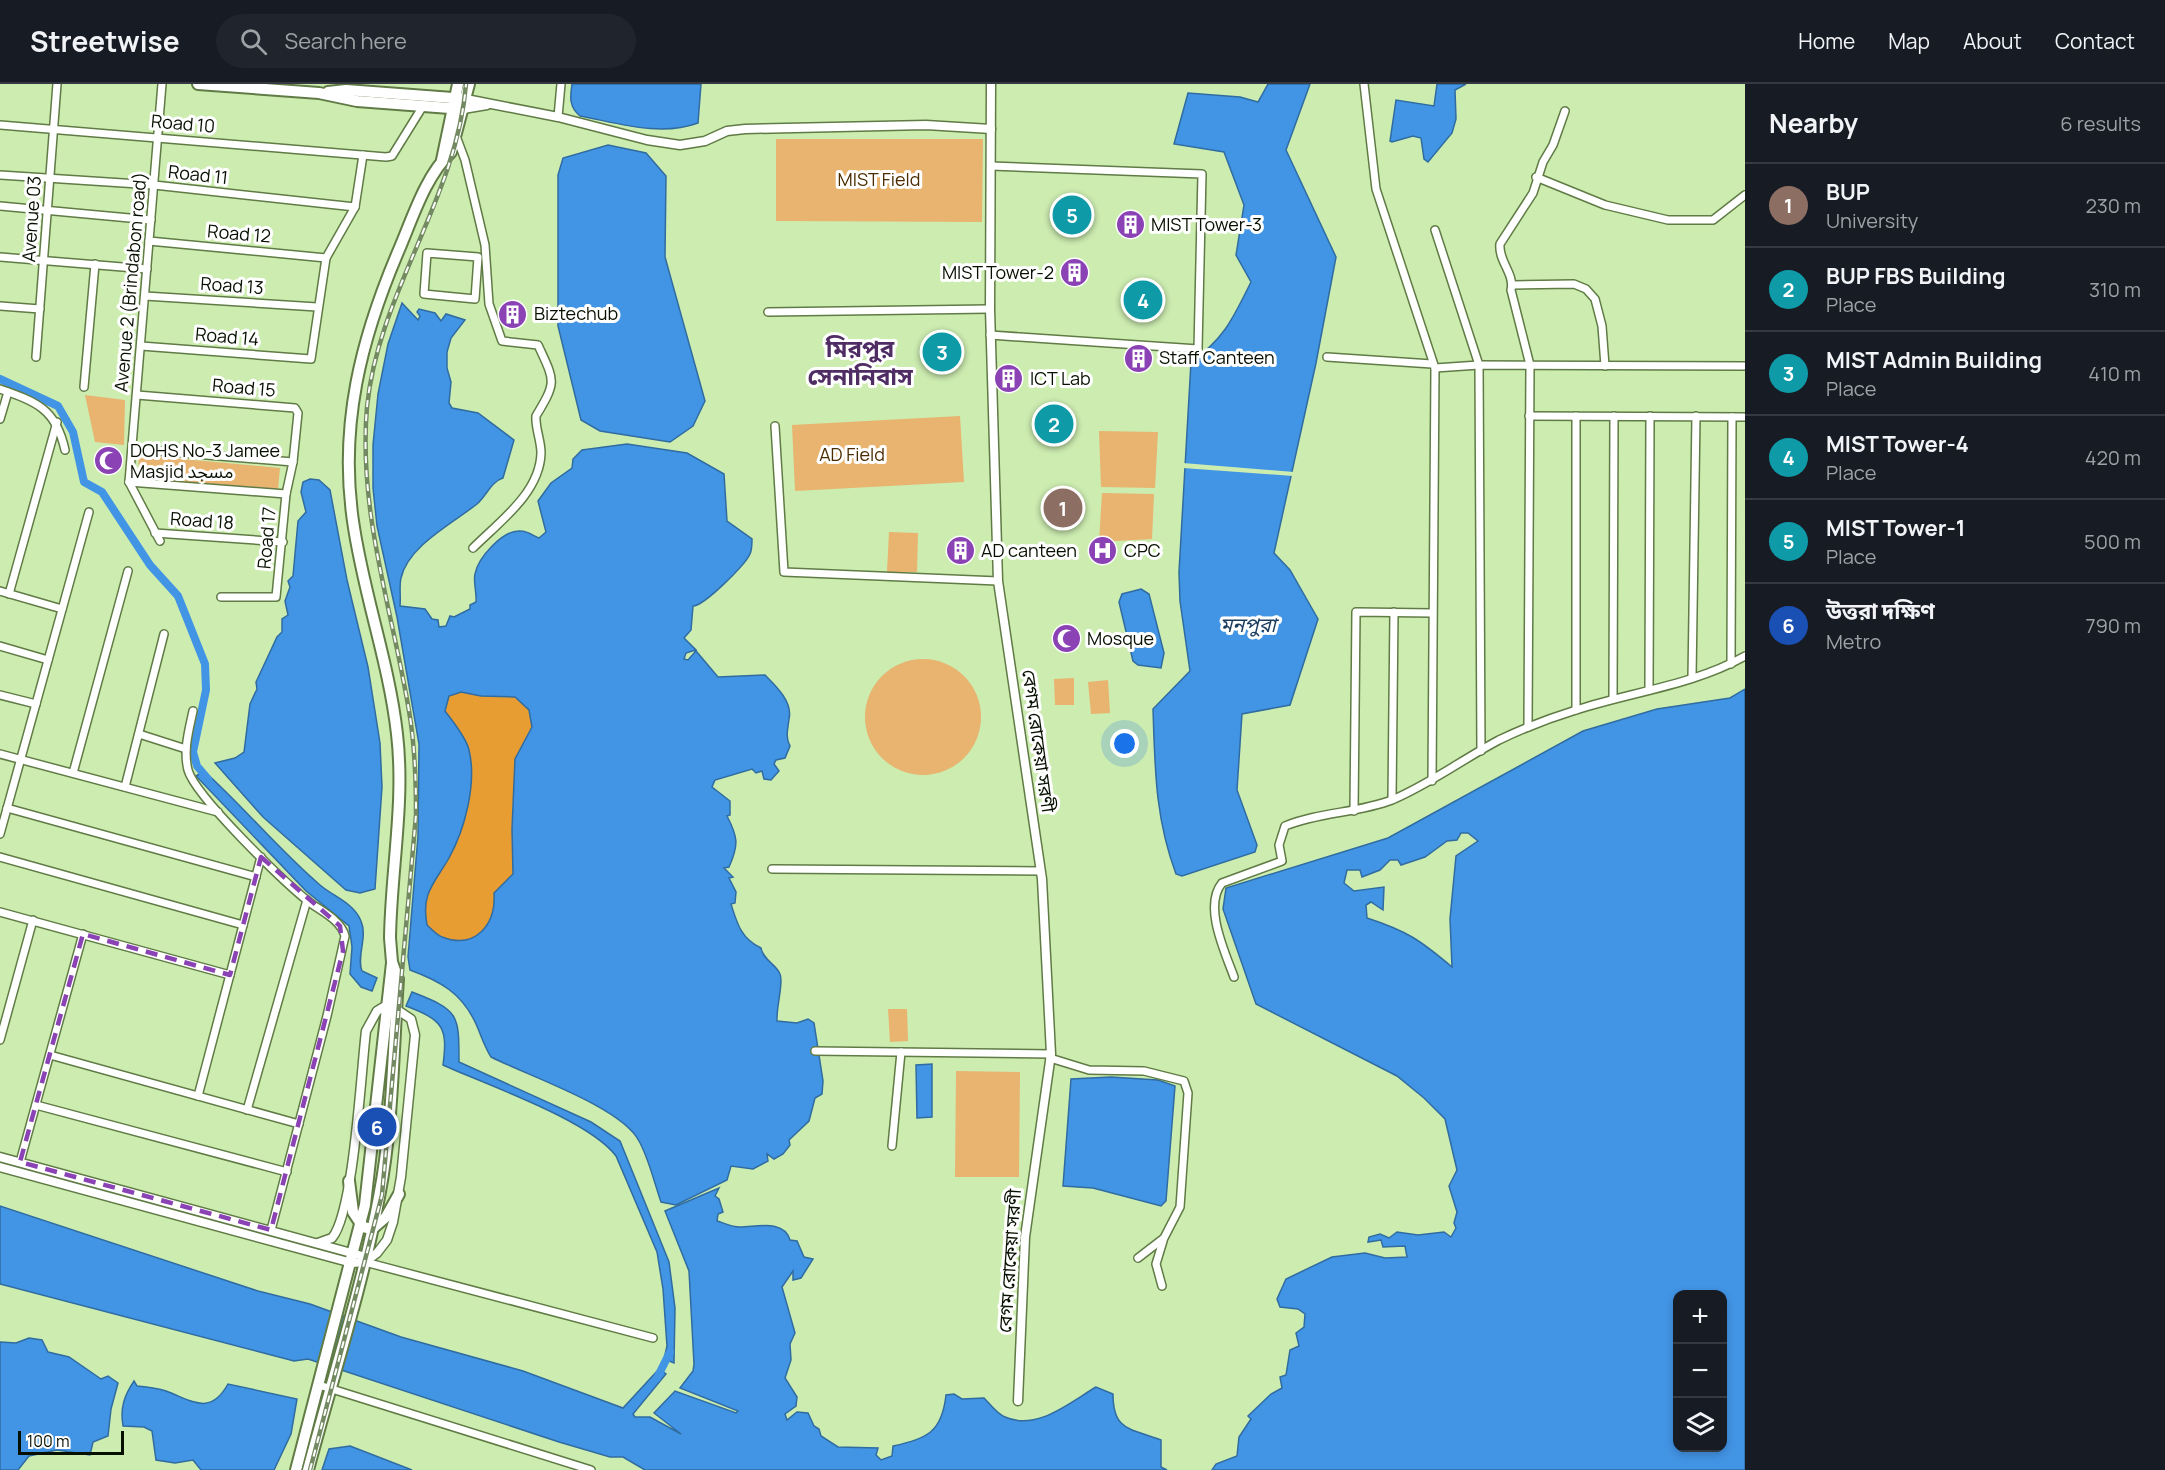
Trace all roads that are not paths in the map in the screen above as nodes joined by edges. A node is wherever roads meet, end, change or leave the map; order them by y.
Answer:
1 (57, 84) edge
2 (162, 84) edge
3 (198, 84) edge
4 (458, 84) edge
5 (469, 84) edge
6 (561, 84) edge
7 (992, 84) edge
8 (1364, 84) edge
9 (319, 93) junction
10 (459, 105) junction
11 (423, 106) junction
12 (1565, 111) dead end
13 (558, 117) junction
14 (0, 125) edge
15 (53, 129) junction
16 (991, 129) junction
17 (456, 136) junction
18 (158, 137) junction
19 (363, 155) junction
20 (442, 160) junction
21 (991, 166) junction
22 (0, 175) edge
23 (1535, 177) junction
24 (50, 179) junction
25 (154, 185) junction
26 (1745, 195) edge
27 (0, 206) edge
28 (355, 207) junction
29 (48, 209) junction
30 (151, 220) junction
31 (1435, 230) dead end
32 (149, 241) junction
33 (0, 257) edge
34 (326, 258) junction
35 (44, 260) junction
36 (95, 264) junction
37 (147, 269) junction
38 (477, 277) junction
39 (487, 278) junction
40 (1512, 285) junction
41 (145, 296) junction
42 (0, 306) edge
43 (317, 307) junction
44 (40, 309) junction
45 (990, 309) junction
46 (768, 312) dead end
47 (990, 335) junction
48 (141, 346) junction
49 (36, 357) dead end
50 (1327, 357) dead end
51 (1479, 365) junction
52 (1433, 366) junction
53 (1530, 366) junction
54 (1605, 366) junction
55 (1745, 366) edge
56 (84, 387) dead end
57 (0, 389) edge
58 (8, 392) junction
59 (136, 394) junction
60 (1529, 416) junction
61 (1576, 416) junction
62 (1614, 416) junction
63 (1650, 416) junction
64 (1696, 416) junction
65 (1732, 417) junction
66 (1745, 417) edge
67 (0, 419) edge
68 (57, 422) junction
69 (775, 426) dead end
70 (132, 449) junction
71 (65, 450) dead end
72 (293, 462) junction
73 (129, 482) junction
74 (286, 494) junction
75 (89, 512) dead end
76 (155, 532) junction
77 (160, 542) dead end
78 (283, 542) junction
79 (473, 548) dead end
80 (128, 571) dead end
81 (998, 581) junction
82 (0, 591) edge
83 (9, 594) junction
84 (221, 597) dead end
85 (62, 609) junction
86 (1395, 612) junction
87 (1432, 613) junction
88 (164, 634) dead end
89 (0, 646) edge
90 (1745, 656) edge
91 (48, 660) junction
92 (1731, 664) junction
93 (1692, 678) junction
94 (1649, 690) junction
95 (0, 695) edge
96 (1613, 699) junction
97 (36, 704) junction
98 (1576, 710) junction
99 (193, 711) dead end
100 (1528, 727) junction
101 (139, 734) junction
102 (186, 749) junction
103 (1481, 751) junction
104 (0, 754) edge
105 (21, 759) junction
106 (73, 773) junction
107 (1432, 781) junction
108 (125, 787) junction
109 (1392, 799) junction
110 (7, 808) junction
111 (1354, 811) junction
112 (219, 812) junction
113 (0, 834) edge
114 (0, 857) edge
115 (261, 857) junction
116 (772, 869) dead end
117 (1040, 871) junction
118 (256, 876) junction
119 (307, 900) junction
120 (0, 912) edge
121 (33, 920) junction
122 (243, 925) junction
123 (83, 934) junction
124 (230, 975) junction
125 (1234, 977) dead end
126 (391, 1007) junction
127 (0, 1040) edge
128 (815, 1051) dead end
129 (901, 1052) junction
130 (50, 1055) junction
131 (1050, 1056) junction
132 (198, 1096) junction
133 (36, 1105) junction
134 (247, 1110) junction
135 (299, 1124) junction
136 (892, 1146) dead end
137 (0, 1157) edge
138 (20, 1162) junction
139 (0, 1167) edge
140 (287, 1172) junction
141 (349, 1181) junction
142 (399, 1194) junction
143 (360, 1226) junction
144 (372, 1229) junction
145 (271, 1230) junction
146 (1164, 1238) junction
147 (317, 1243) junction
148 (1137, 1258) dead end
149 (353, 1259) junction
150 (366, 1260) junction
151 (1162, 1286) dead end
152 (653, 1338) dead end
153 (326, 1382) junction
154 (1018, 1401) dead end
155 (296, 1470) edge
156 (308, 1470) edge
157 (591, 1470) edge

1 - 15 street, Avenue 03
2 - 18 street, Avenue 2 (Brindabon road)
3 - 9 main road
4 - 10 main road
5 - 10 main road
6 - 13 street
7 - 16 street, বেগম রোকেয়া সরণী
8 - 52 street
9 - 10 main road
9 - 11 main road
10 - 11 main road
10 - 13 street
10 - 17 main road
10 - 20 main road
11 - 19 street, Road 10
12 - 23 street
13 - 16 street
14 - 15 street, Road 10
15 - 18 street, Road 10
15 - 24 street, Avenue 03
16 - 21 street, বেগম রোকেয়া সরণী
17 - 20 main road
17 - 39 street
18 - 19 street, Road 10
18 - 25 street, Avenue 2 (Brindabon road)
19 - 28 street
20 - 126 main road
21 - 45 street, বেগম রোকেয়া সরণী
21 - 47 street
22 - 24 street, Road 11
23 - 26 street
23 - 40 street
24 - 25 street, Road 11
24 - 29 street, Avenue 03
25 - 28 street, Road 11
25 - 30 street, Avenue 2 (Brindabon road)
27 - 29 street
28 - 34 street
29 - 30 street
29 - 35 street, Avenue 03
30 - 32 street, Avenue 2 (Brindabon road)
31 - 51 street
32 - 34 street, Road 12
32 - 37 street, Avenue 2 (Brindabon road)
33 - 35 street
34 - 43 street
35 - 36 street
35 - 44 street, Avenue 03
36 - 37 street
36 - 56 street
37 - 41 street, Avenue 2 (Brindabon road)
38 - 38 street
38 - 39 street
39 - 79 street
40 - 53 street
40 - 54 street
41 - 43 street, Road 13
41 - 48 street, Avenue 2 (Brindabon road)
42 - 44 street
43 - 48 street, Road 14
44 - 49 street, Avenue 03
45 - 46 street
45 - 47 street, বেগম রোকেয়া সরণী
47 - 81 street, বেগম রোকেয়া সরণী
48 - 59 street, Avenue 2 (Brindabon road)
50 - 52 street
51 - 52 street
51 - 53 street
51 - 103 street
52 - 87 street
53 - 54 street
53 - 60 street
54 - 55 street
57 - 58 street
58 - 67 street
58 - 68 street
59 - 70 street, Avenue 2 (Brindabon road)
59 - 72 street, Road 15
60 - 61 street
60 - 100 street
61 - 62 street
61 - 98 street
62 - 63 street
62 - 96 street
63 - 64 street
63 - 94 street
64 - 65 street
64 - 93 street
65 - 66 street
65 - 92 street
68 - 71 street
68 - 83 street
69 - 81 street
70 - 72 street
70 - 73 street, Avenue 2 (Brindabon road)
72 - 74 street
73 - 74 street, Road 17
73 - 76 street
74 - 78 street, Road 17
75 - 85 street
76 - 77 street
76 - 78 street, Road 18
78 - 84 street, Road 17
80 - 106 street
81 - 117 street, বেগম রোকেয়া সরণী
82 - 83 street
83 - 85 street
85 - 91 street
86 - 87 street
86 - 109 street
86 - 111 street
87 - 107 street
88 - 101 street
89 - 91 street
90 - 92 street
91 - 97 street
92 - 93 street
93 - 94 street
94 - 96 street
95 - 97 street
96 - 98 street
97 - 105 street
98 - 100 street
99 - 102 street
100 - 103 street
101 - 102 street
101 - 108 street
102 - 112 street
103 - 107 street
104 - 105 street
105 - 106 street
105 - 110 street
106 - 108 street
107 - 109 street
108 - 112 street
109 - 111 street
110 - 113 street
110 - 118 street
111 - 125 street
112 - 115 street
114 - 122 street
115 - 118 street
115 - 119 street
116 - 117 street
117 - 131 street, বেগম রোকেয়া সরণী
118 - 122 street
119 - 134 street
119 - 135 street
120 - 121 street
121 - 123 street
121 - 127 street
122 - 124 street
123 - 124 street
123 - 130 street
124 - 132 street
126 - 141 street
126 - 142 street
126 - 143 main road
126 - 144 main road
128 - 129 street
129 - 131 street
129 - 136 street
130 - 132 street
130 - 133 street
131 - 146 street
131 - 154 street, বেগম রোকেয়া সরণী
132 - 134 street
133 - 138 street
133 - 140 street
134 - 135 street
135 - 140 street
137 - 138 street
138 - 145 street
139 - 149 street
140 - 145 street
141 - 143 main road
141 - 147 street
142 - 144 main road
142 - 150 street
143 - 144 main road
143 - 149 main road
144 - 150 main road
145 - 147 street
146 - 148 street
146 - 151 street
147 - 149 street
149 - 150 street
149 - 153 main road
150 - 152 street
150 - 153 main road
153 - 155 main road
153 - 156 main road
153 - 157 street

